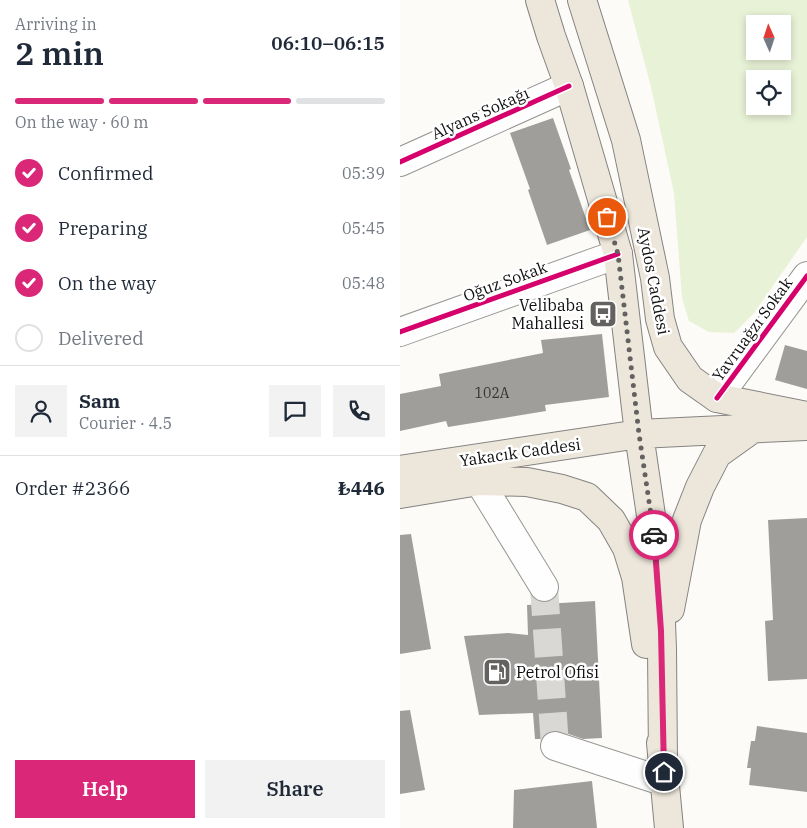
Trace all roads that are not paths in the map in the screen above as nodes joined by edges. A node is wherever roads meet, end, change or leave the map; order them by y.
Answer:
1 (528, 0) edge
2 (540, 0) edge
3 (582, 0) edge
4 (551, 36) junction
5 (569, 86) junction
6 (400, 162) edge
7 (618, 254) junction
8 (807, 276) edge
9 (400, 332) edge
10 (717, 398) junction
11 (807, 416) edge
12 (807, 426) edge
13 (752, 429) junction
14 (639, 434) junction
15 (400, 470) edge
16 (479, 481) junction
17 (400, 494) edge
18 (544, 586) tunnel mouth
19 (662, 648) junction
20 (555, 746) dead end
21 (664, 772) junction
22 (669, 828) edge

1 - 4 street
2 - 4 main road, Aydos Caddesi
3 - 10 main road, Aydos Caddesi
4 - 5 main road, Aydos Caddesi
5 - 6 street, Alyans Sokağı
5 - 7 main road, Aydos Caddesi
7 - 9 street, Oğuz Sokak
7 - 14 main road, Aydos Caddesi
8 - 10 street, Yavruağzı Sokak
10 - 11 main road, Aydos Caddesi
12 - 13 main road, Yakacık Caddesi
13 - 14 main road, Yakacık Caddesi
13 - 19 main road, Yakacık Caddesi
14 - 15 main road, Yakacık Caddesi
14 - 19 main road, Yakacık Caddesi
16 - 17 main road, Yakacık Caddesi
16 - 18 street
16 - 21 main road, Yakacık Caddesi
19 - 21 main road, Yakacık Caddesi
20 - 21 street
21 - 22 main road, Yakacık Caddesi

